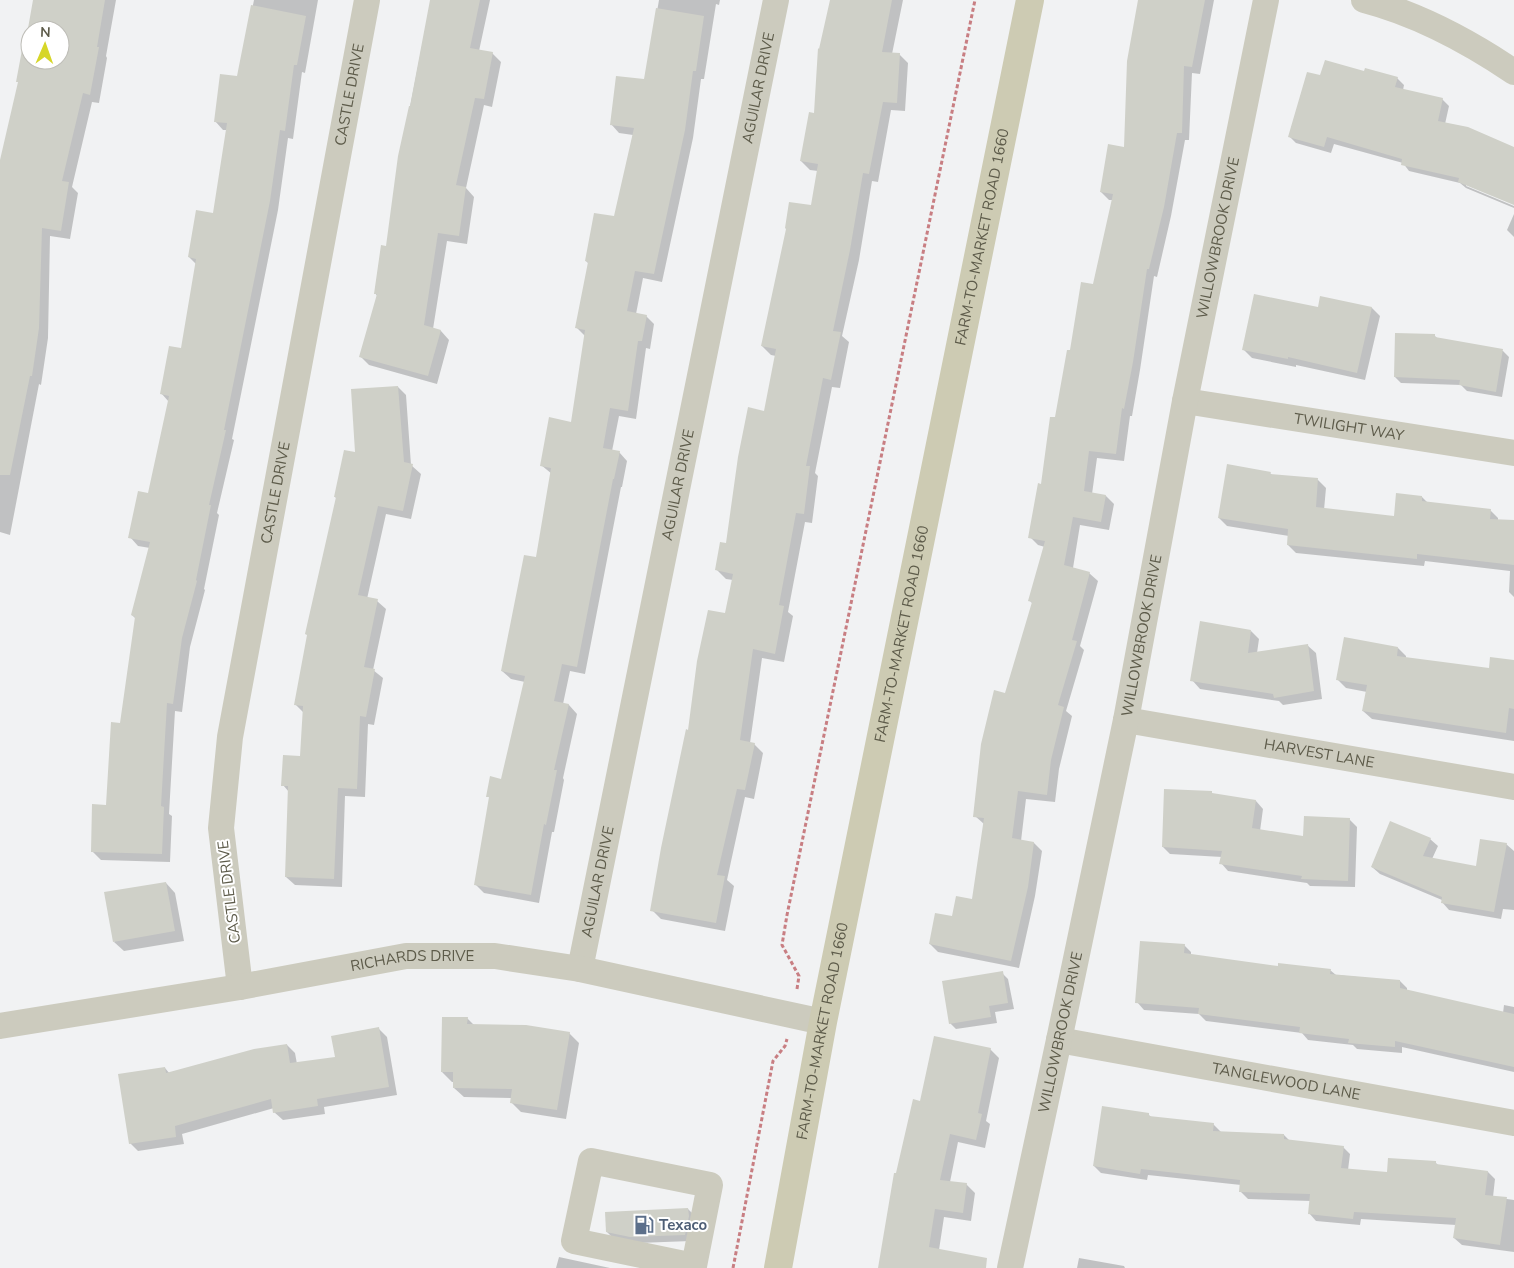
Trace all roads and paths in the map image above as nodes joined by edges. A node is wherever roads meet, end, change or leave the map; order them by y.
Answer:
1 (367, 0) edge
2 (776, 0) edge
3 (976, 0) edge
4 (1030, 0) edge
5 (1266, 0) edge
6 (1364, 0) edge
7 (1514, 72) edge
8 (1185, 401) junction
9 (1514, 453) edge
10 (1126, 720) junction
11 (1514, 787) edge
12 (580, 969) junction
13 (800, 976) dead end
14 (240, 987) junction
15 (823, 1022) junction
16 (0, 1026) edge
17 (1059, 1040) junction
18 (785, 1046) dead end
19 (1514, 1123) edge
20 (665, 1264) edge
21 (733, 1268) edge
22 (778, 1268) edge
23 (1010, 1268) edge

1 - 14 street, CASTLE DRIVE
2 - 12 street, AGUILAR DRIVE
3 - 13 path
4 - 15 main road, FARM-TO-MARKET ROAD 1660
5 - 8 street, WILLOWBROOK DRIVE
6 - 7 street
8 - 9 street, TWILIGHT WAY
8 - 10 street, WILLOWBROOK DRIVE
10 - 11 street, HARVEST LANE
10 - 17 street, WILLOWBROOK DRIVE
12 - 14 street, RICHARDS DRIVE
12 - 15 street, RICHARDS DRIVE
14 - 16 street, RICHARDS DRIVE
15 - 22 main road, FARM-TO-MARKET ROAD 1660
17 - 19 street, TANGLEWOOD LANE
17 - 23 street, WILLOWBROOK DRIVE
18 - 21 path
20 - 20 street

